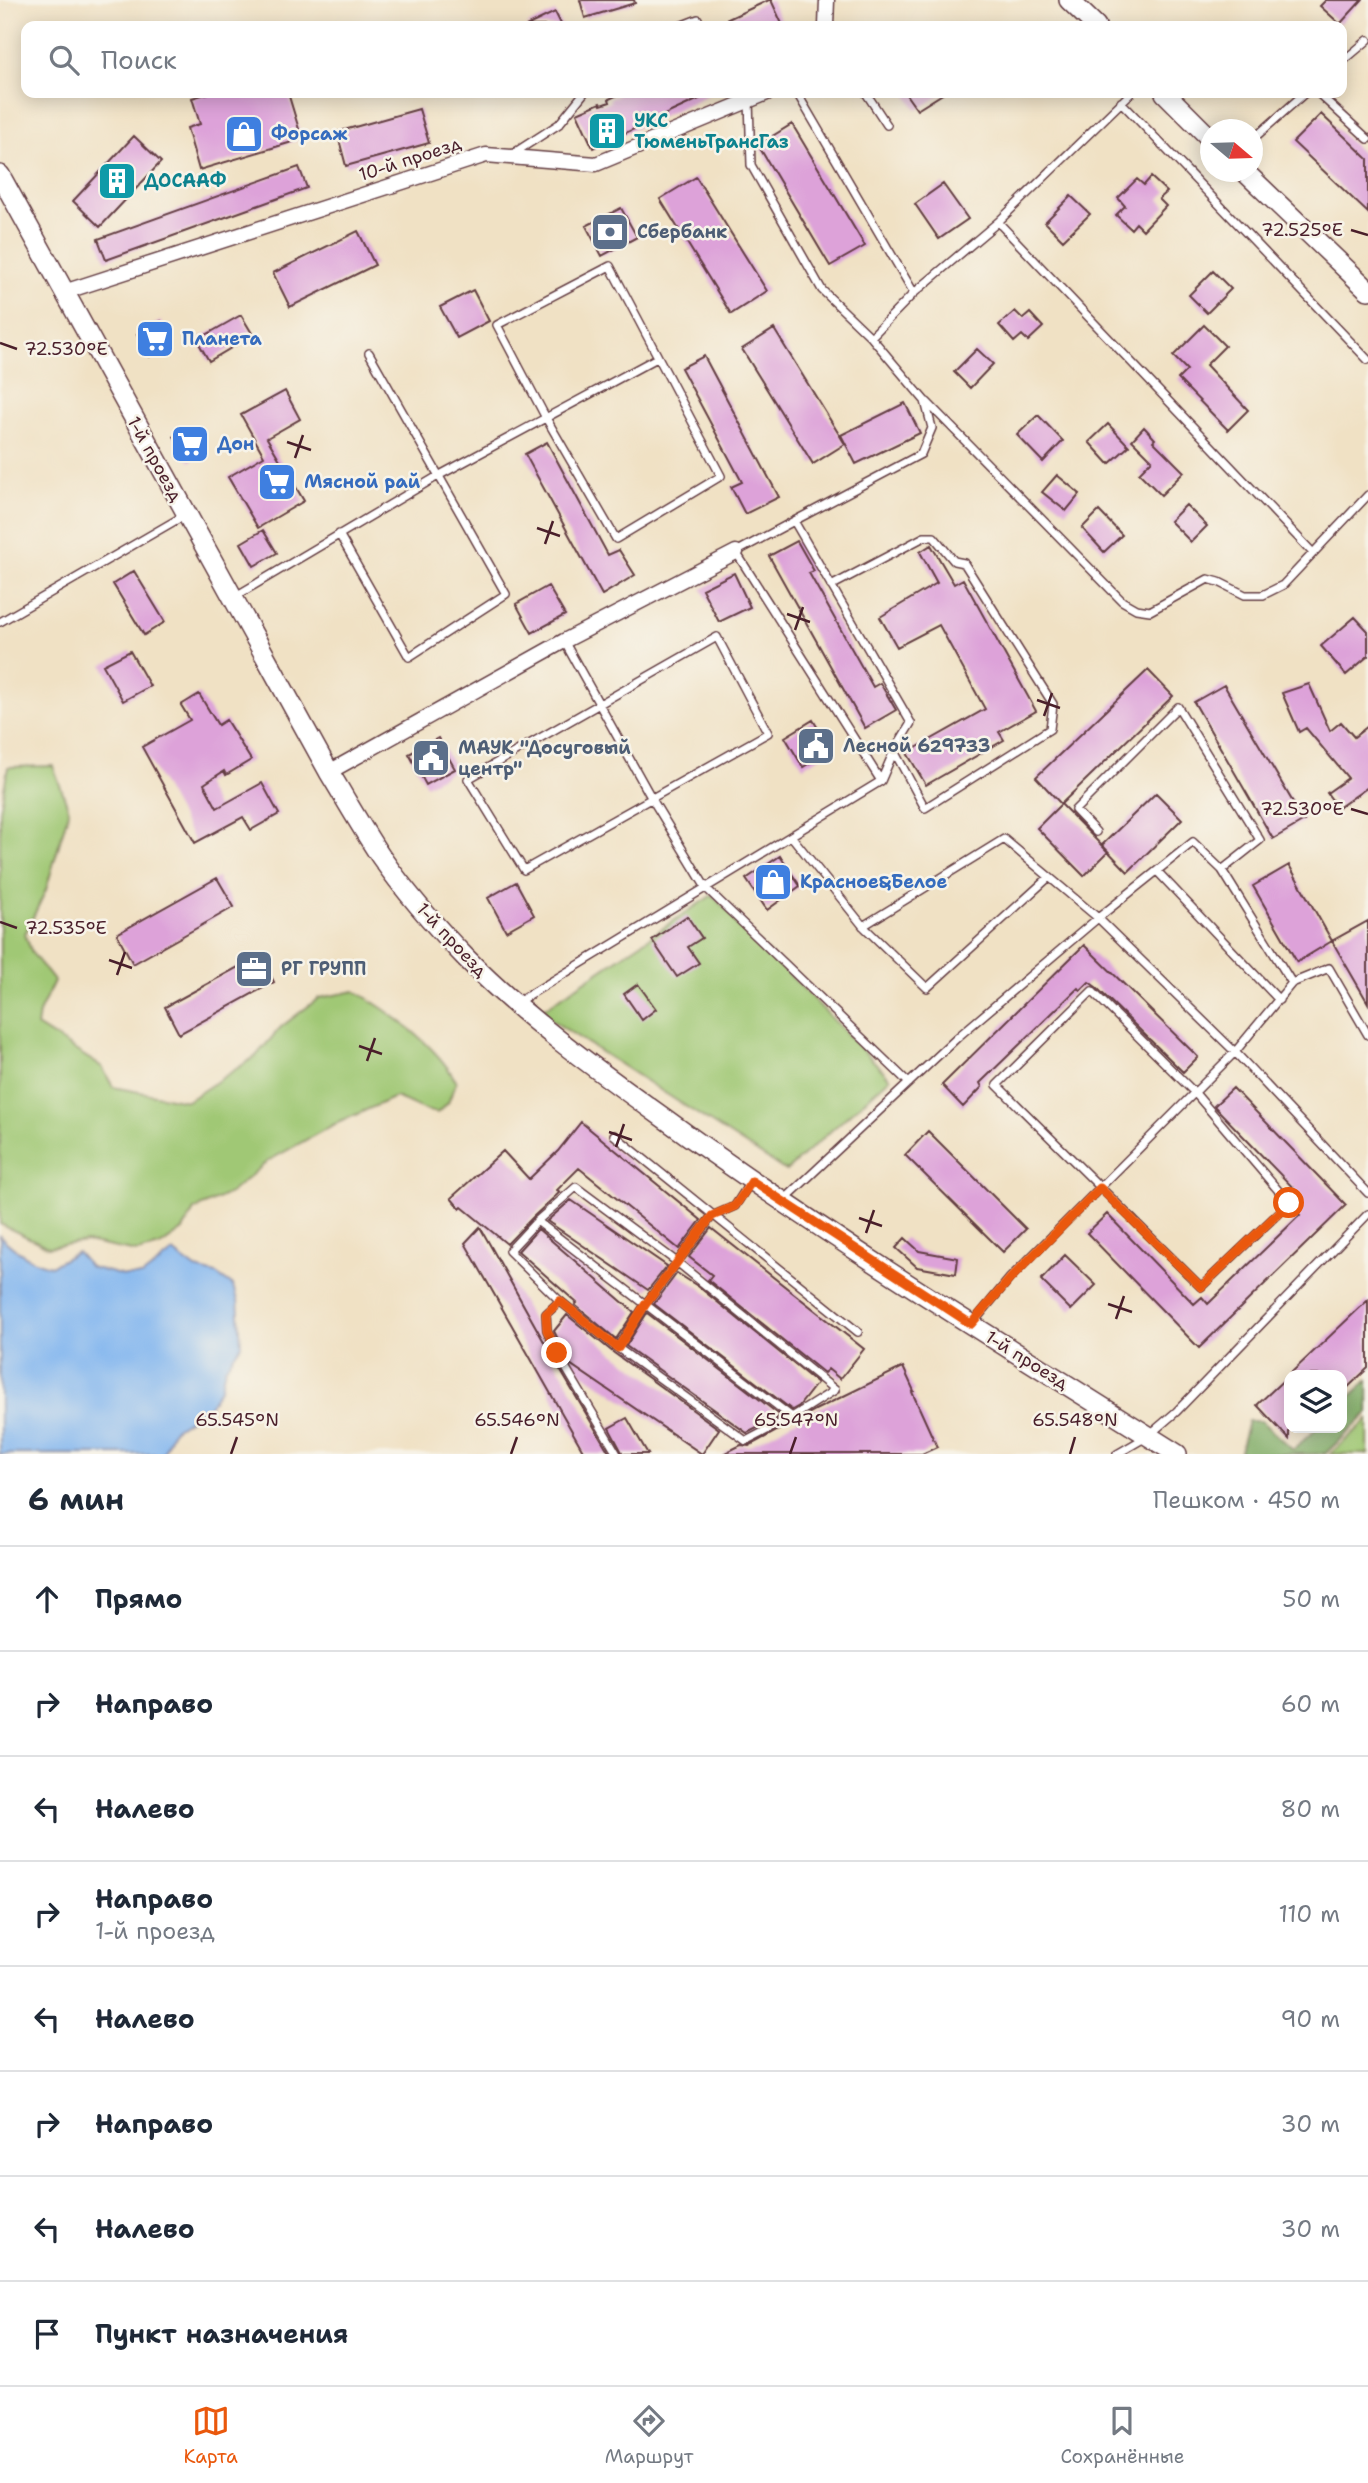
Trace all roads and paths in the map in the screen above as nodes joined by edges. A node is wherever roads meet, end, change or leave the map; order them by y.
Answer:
1 (827, 0) edge
2 (1069, 0) edge
3 (698, 19) dead end
4 (693, 21) edge
5 (826, 21) edge
6 (1091, 21) edge
7 (1368, 40) edge
8 (1347, 58) edge
9 (580, 98) edge
10 (752, 98) edge
11 (800, 98) edge
12 (869, 98) edge
13 (1125, 98) edge
14 (1170, 98) edge
15 (1299, 98) edge
16 (1323, 98) edge
17 (749, 99) junction
18 (1121, 102) junction
19 (887, 125) dead end
20 (1200, 128) edge
21 (1263, 130) edge
22 (1368, 139) edge
23 (509, 157) junction
24 (0, 175) edge
25 (1255, 182) edge
26 (998, 222) junction
27 (1368, 290) edge
28 (64, 292) junction
29 (914, 293) junction
30 (871, 337) junction
31 (369, 354) dead end
32 (657, 358) junction
33 (1368, 360) edge
34 (925, 401) junction
35 (546, 418) junction
36 (438, 476) junction
37 (1368, 495) edge
38 (186, 515) junction
39 (794, 521) junction
40 (338, 534) junction
41 (736, 552) junction
42 (1313, 553) junction
43 (831, 586) junction
44 (231, 599) junction
45 (0, 622) edge
46 (564, 641) junction
47 (598, 703) junction
48 (894, 751) junction
49 (329, 772) junction
50 (881, 781) junction
51 (652, 799) junction
52 (1096, 832) dead end
53 (792, 837) junction
54 (1222, 870) junction
55 (1157, 871) junction
56 (1048, 878) junction
57 (706, 888) junction
58 (1098, 918) junction
59 (863, 926) junction
60 (1292, 983) junction
61 (1279, 1000) junction
62 (514, 1004) junction
63 (1368, 1034) edge
64 (1235, 1052) junction
65 (909, 1083) junction
66 (1195, 1093) junction
67 (614, 1135) dead end
68 (752, 1181) junction
69 (1100, 1188) junction
70 (1368, 1193) edge
71 (782, 1202) junction
72 (1368, 1214) edge
73 (712, 1216) junction
74 (537, 1222) junction
75 (677, 1262) junction
76 (560, 1301) junction
77 (645, 1305) junction
78 (971, 1324) junction
79 (858, 1332) dead end
80 (618, 1348) junction
81 (792, 1417) junction
82 (1148, 1436) junction
83 (617, 1454) edge
84 (1117, 1454) edge
85 (1177, 1454) edge

1 - 5 street
2 - 6 street
3 - 4 lane
7 - 8 lane
9 - 23 lane
10 - 17 street, 10-й проезд
11 - 29 lane
12 - 19 lane
13 - 18 lane
14 - 20 street
15 - 21 lane
16 - 22 lane
17 - 23 street, 10-й проезд
17 - 30 lane
18 - 26 lane
18 - 33 lane
23 - 28 street, 10-й проезд
24 - 28 street, 1-й проезд
25 - 27 street
26 - 29 lane
26 - 42 lane
28 - 38 street, 1-й проезд
29 - 30 lane
30 - 34 lane
31 - 36 lane
32 - 35 lane
32 - 35 lane
32 - 35 lane
34 - 39 lane
34 - 42 lane
35 - 36 lane
36 - 40 lane
36 - 40 lane
37 - 42 lane
38 - 44 street, 1-й проезд
38 - 45 lane
39 - 41 lane
39 - 43 lane
40 - 44 lane
41 - 46 street
41 - 50 lane
43 - 48 lane
43 - 48 lane
44 - 49 street, 1-й проезд
46 - 47 lane
46 - 49 street
47 - 51 lane
47 - 51 lane
47 - 51 lane
48 - 50 lane
49 - 62 street, 1-й проезд
50 - 53 lane
51 - 57 lane
52 - 54 lane
53 - 57 lane
53 - 59 lane
54 - 55 lane
54 - 60 lane
55 - 58 lane
55 - 61 lane
56 - 58 lane
56 - 59 lane
56 - 59 lane
57 - 62 lane
57 - 65 lane
58 - 64 lane
58 - 65 lane
60 - 61 lane
60 - 63 lane
61 - 64 lane
62 - 68 street, 1-й проезд
64 - 66 lane
64 - 70 lane
65 - 71 lane
66 - 69 lane
66 - 69 lane
66 - 69 lane
67 - 73 lane
68 - 71 street, 1-й проезд
68 - 73 lane
69 - 78 lane
71 - 78 street, 1-й проезд
72 - 82 lane
73 - 75 lane
73 - 79 lane
74 - 75 lane
74 - 76 lane
74 - 77 lane
75 - 77 lane
75 - 81 lane
76 - 80 lane
76 - 83 lane
77 - 80 lane
77 - 81 lane
78 - 82 street, 1-й проезд
80 - 81 lane
82 - 84 lane
82 - 85 street, 1-й проезд

